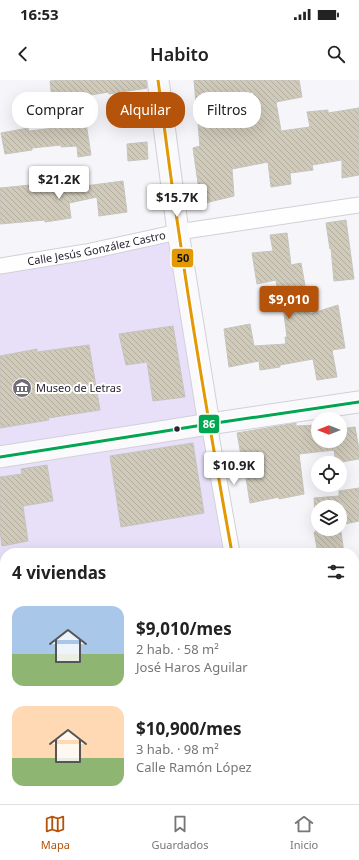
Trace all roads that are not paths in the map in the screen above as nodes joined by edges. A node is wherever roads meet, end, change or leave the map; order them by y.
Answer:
1 (158, 80) edge
2 (359, 206) edge
3 (178, 232) junction
4 (0, 266) edge
5 (359, 402) edge
6 (209, 424) junction
7 (0, 457) edge
8 (231, 548) edge

1 - 3 street
2 - 3 street, Calle Jesús González Castro
3 - 4 street, Calle Jesús González Castro
3 - 6 street
5 - 6 street
6 - 7 street
6 - 8 street

